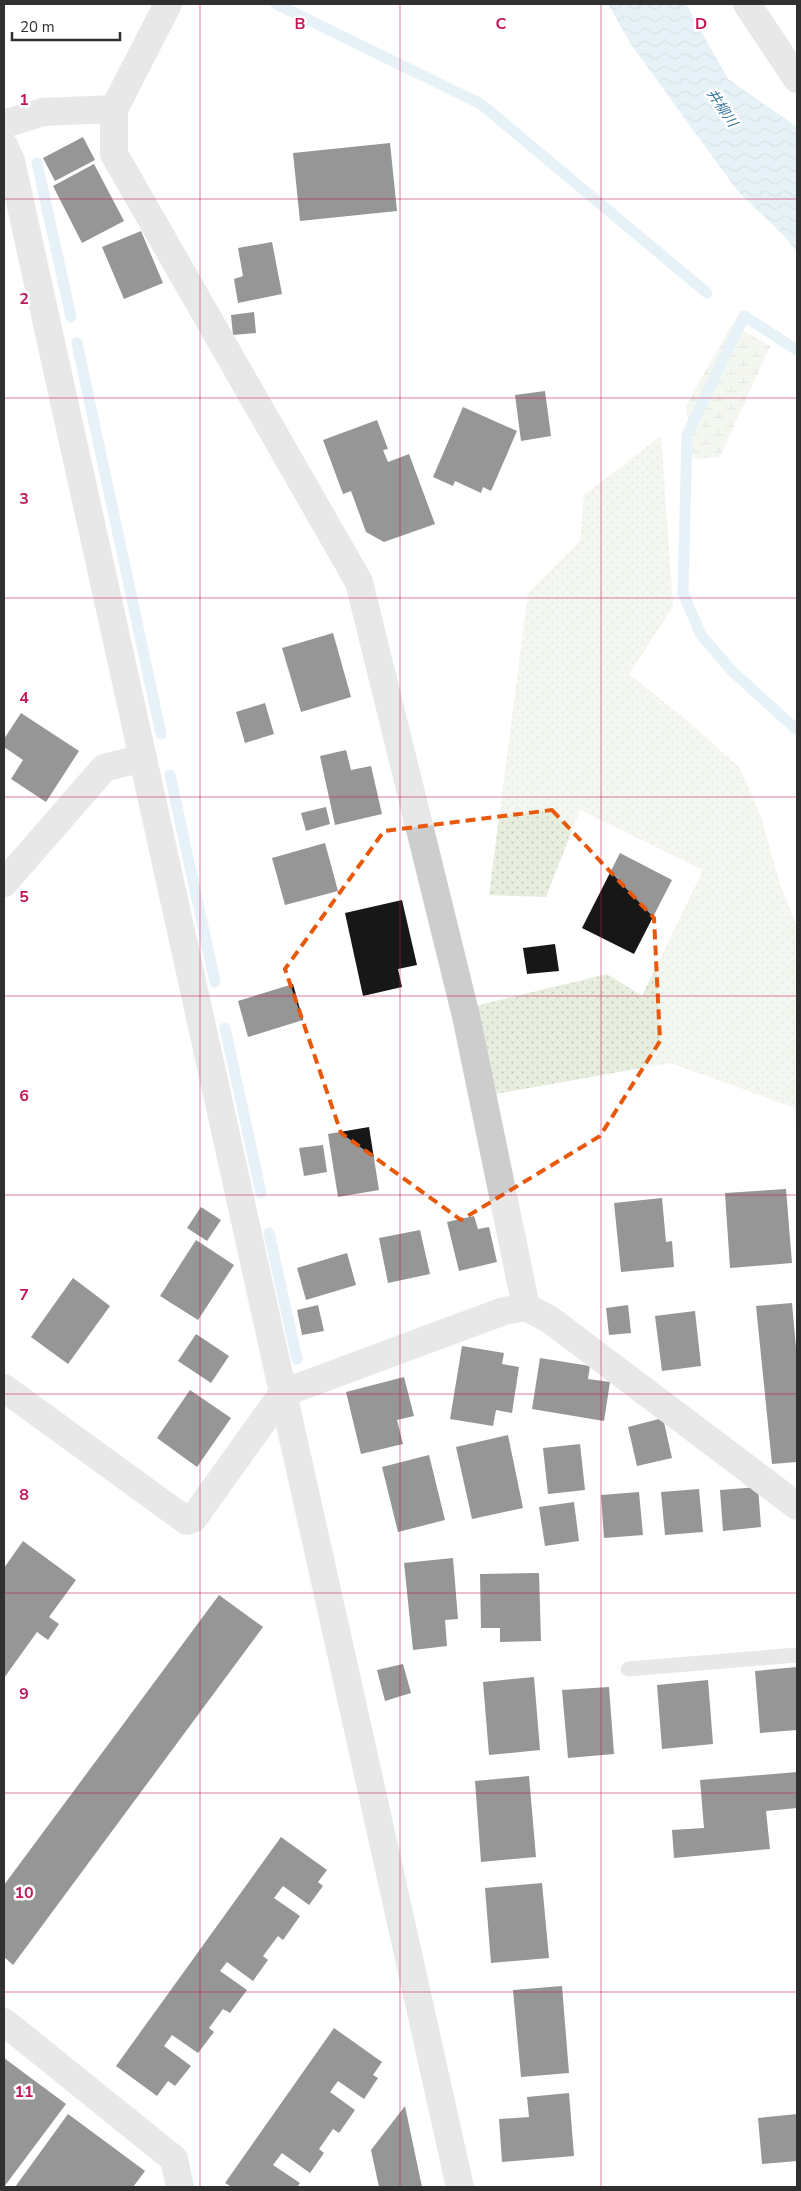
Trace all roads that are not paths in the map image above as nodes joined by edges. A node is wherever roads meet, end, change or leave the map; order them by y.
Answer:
1 (168, 4) edge
2 (747, 4) edge
3 (797, 79) edge
4 (114, 109) junction
5 (4, 124) edge
6 (4, 146) edge
7 (143, 758) junction
8 (4, 883) edge
9 (526, 1307) junction
10 (4, 1388) edge
11 (283, 1392) junction
12 (797, 1506) edge
13 (797, 1655) edge
14 (628, 1669) dead end
15 (4, 2022) edge
16 (180, 2187) edge
17 (460, 2187) edge

1 - 4 street
2 - 3 street
4 - 5 street
4 - 9 street
6 - 7 street
7 - 8 street
7 - 11 street
9 - 11 street
9 - 12 street
10 - 11 street
11 - 17 street
13 - 14 lane
15 - 16 street

